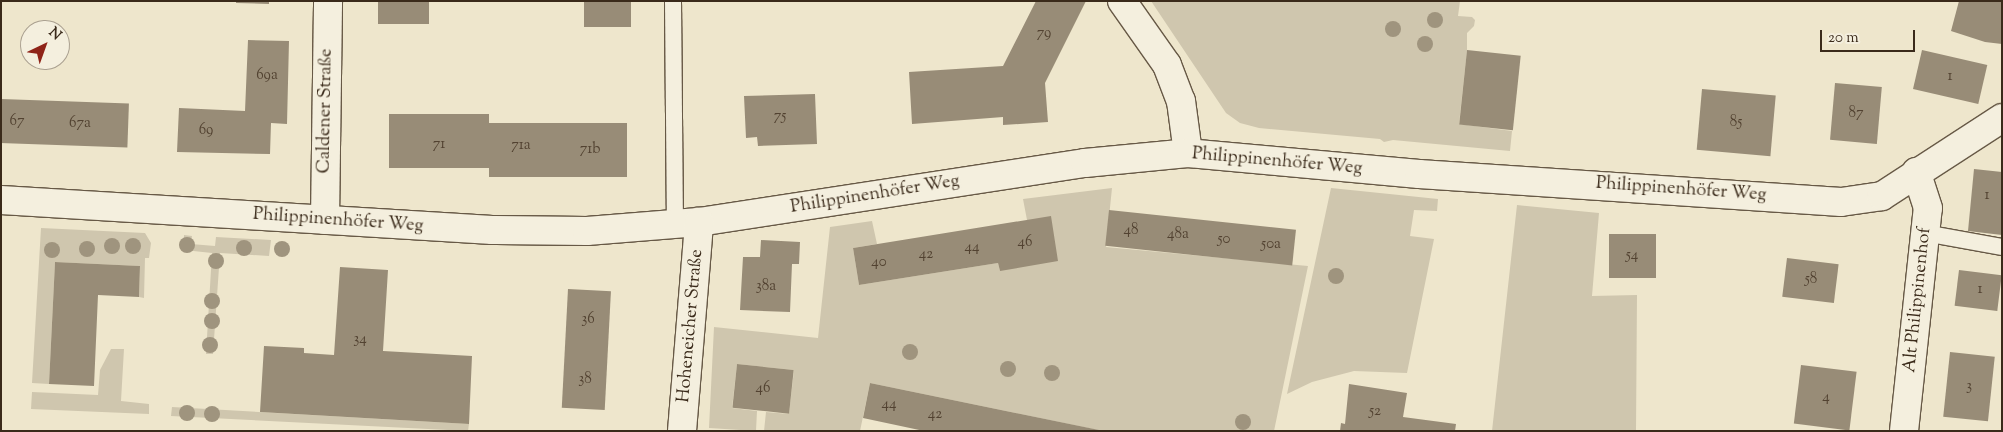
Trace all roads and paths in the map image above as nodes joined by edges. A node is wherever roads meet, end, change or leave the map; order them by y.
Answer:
1 (328, 1) edge
2 (673, 1) edge
3 (1122, 1) edge
4 (2002, 118) edge
5 (1188, 153) junction
6 (1916, 172) junction
7 (1, 200) edge
8 (325, 220) junction
9 (687, 223) junction
10 (1925, 233) junction
11 (2002, 247) edge
12 (682, 431) edge
13 (1904, 431) edge

1 - 8 street, Caldener Straße
2 - 9 lane
3 - 5 street
4 - 6 street
5 - 6 street, Philippinenhöfer Weg
5 - 9 street, Philippinenhöfer Weg
6 - 10 street, Alt Philippinenhof
7 - 8 street, Philippinenhöfer Weg
8 - 9 street, Philippinenhöfer Weg
9 - 12 street, Hoheneicher Straße
10 - 11 lane
10 - 13 street, Alt Philippinenhof

